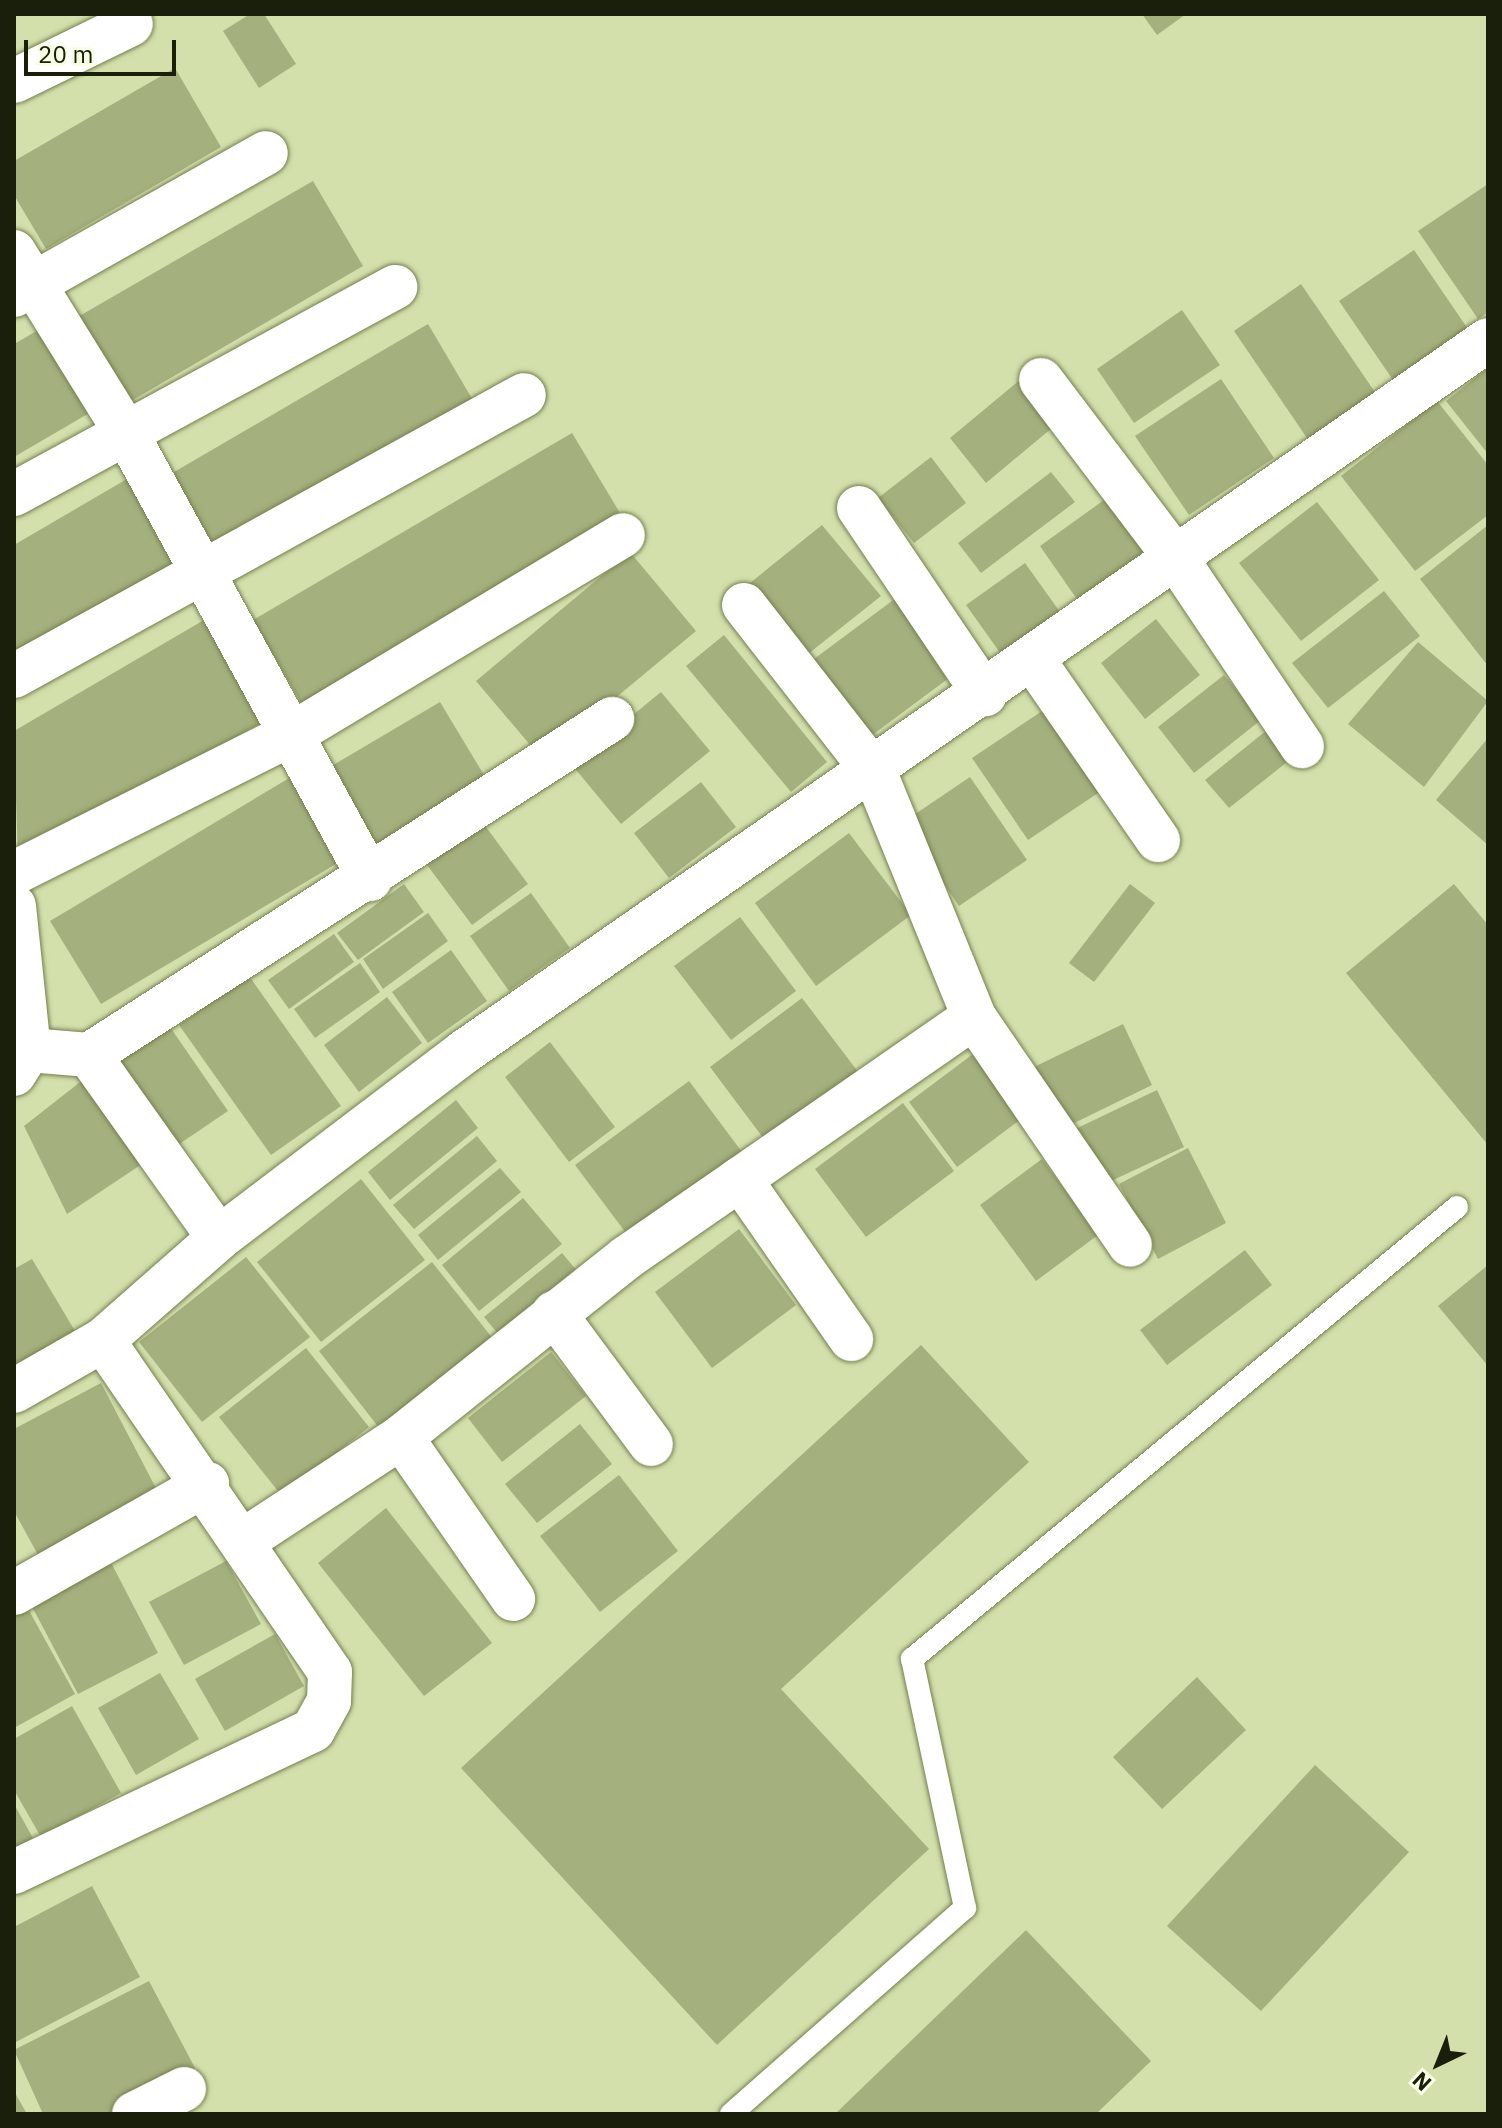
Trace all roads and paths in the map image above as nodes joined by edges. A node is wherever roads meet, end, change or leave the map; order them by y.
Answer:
1 (131, 24) dead end
2 (14, 81) edge
3 (266, 153) dead end
4 (20, 277) edge
5 (396, 287) dead end
6 (1488, 340) edge
7 (1041, 380) dead end
8 (524, 395) dead end
9 (128, 436) junction
10 (14, 494) edge
11 (859, 508) dead end
12 (623, 535) dead end
13 (1178, 561) junction
14 (200, 568) junction
15 (744, 605) dead end
16 (1034, 661) junction
17 (14, 676) edge
18 (985, 695) junction
19 (612, 719) dead end
20 (292, 734) junction
21 (1302, 746) dead end
22 (875, 773) junction
23 (1158, 840) dead end
24 (14, 873) edge
25 (370, 879) junction
26 (14, 906) edge
27 (974, 1017) junction
28 (89, 1055) junction
29 (22, 1062) edge
30 (740, 1179) junction
31 (1457, 1207) dead end
32 (219, 1238) junction
33 (1130, 1245) dead end
34 (554, 1313) junction
35 (851, 1339) dead end
36 (103, 1340) junction
37 (14, 1391) edge
38 (401, 1437) junction
39 (651, 1444) dead end
40 (207, 1484) junction
41 (246, 1539) junction
42 (14, 1593) edge
43 (513, 1599) dead end
44 (14, 1872) edge
45 (184, 2089) dead end
46 (134, 2114) edge
47 (731, 2114) edge

1 - 2 street
3 - 4 street
4 - 9 street
5 - 9 street
6 - 13 street
7 - 13 street
8 - 14 street
9 - 10 street
9 - 14 street
11 - 18 street
12 - 20 street
13 - 16 street
13 - 21 street
14 - 17 street
14 - 20 street
15 - 22 street
16 - 18 street
16 - 23 street
18 - 22 street
19 - 25 street
20 - 24 street
20 - 25 street
22 - 27 street
22 - 32 street
25 - 28 street
26 - 29 street
27 - 30 street
27 - 33 street
28 - 29 street
28 - 32 street
30 - 34 street
30 - 35 street
31 - 47 lane
32 - 36 street
34 - 38 street
34 - 39 street
36 - 37 street
36 - 40 street
38 - 41 street
38 - 43 street
40 - 41 street
40 - 42 street
41 - 44 street
45 - 46 street

